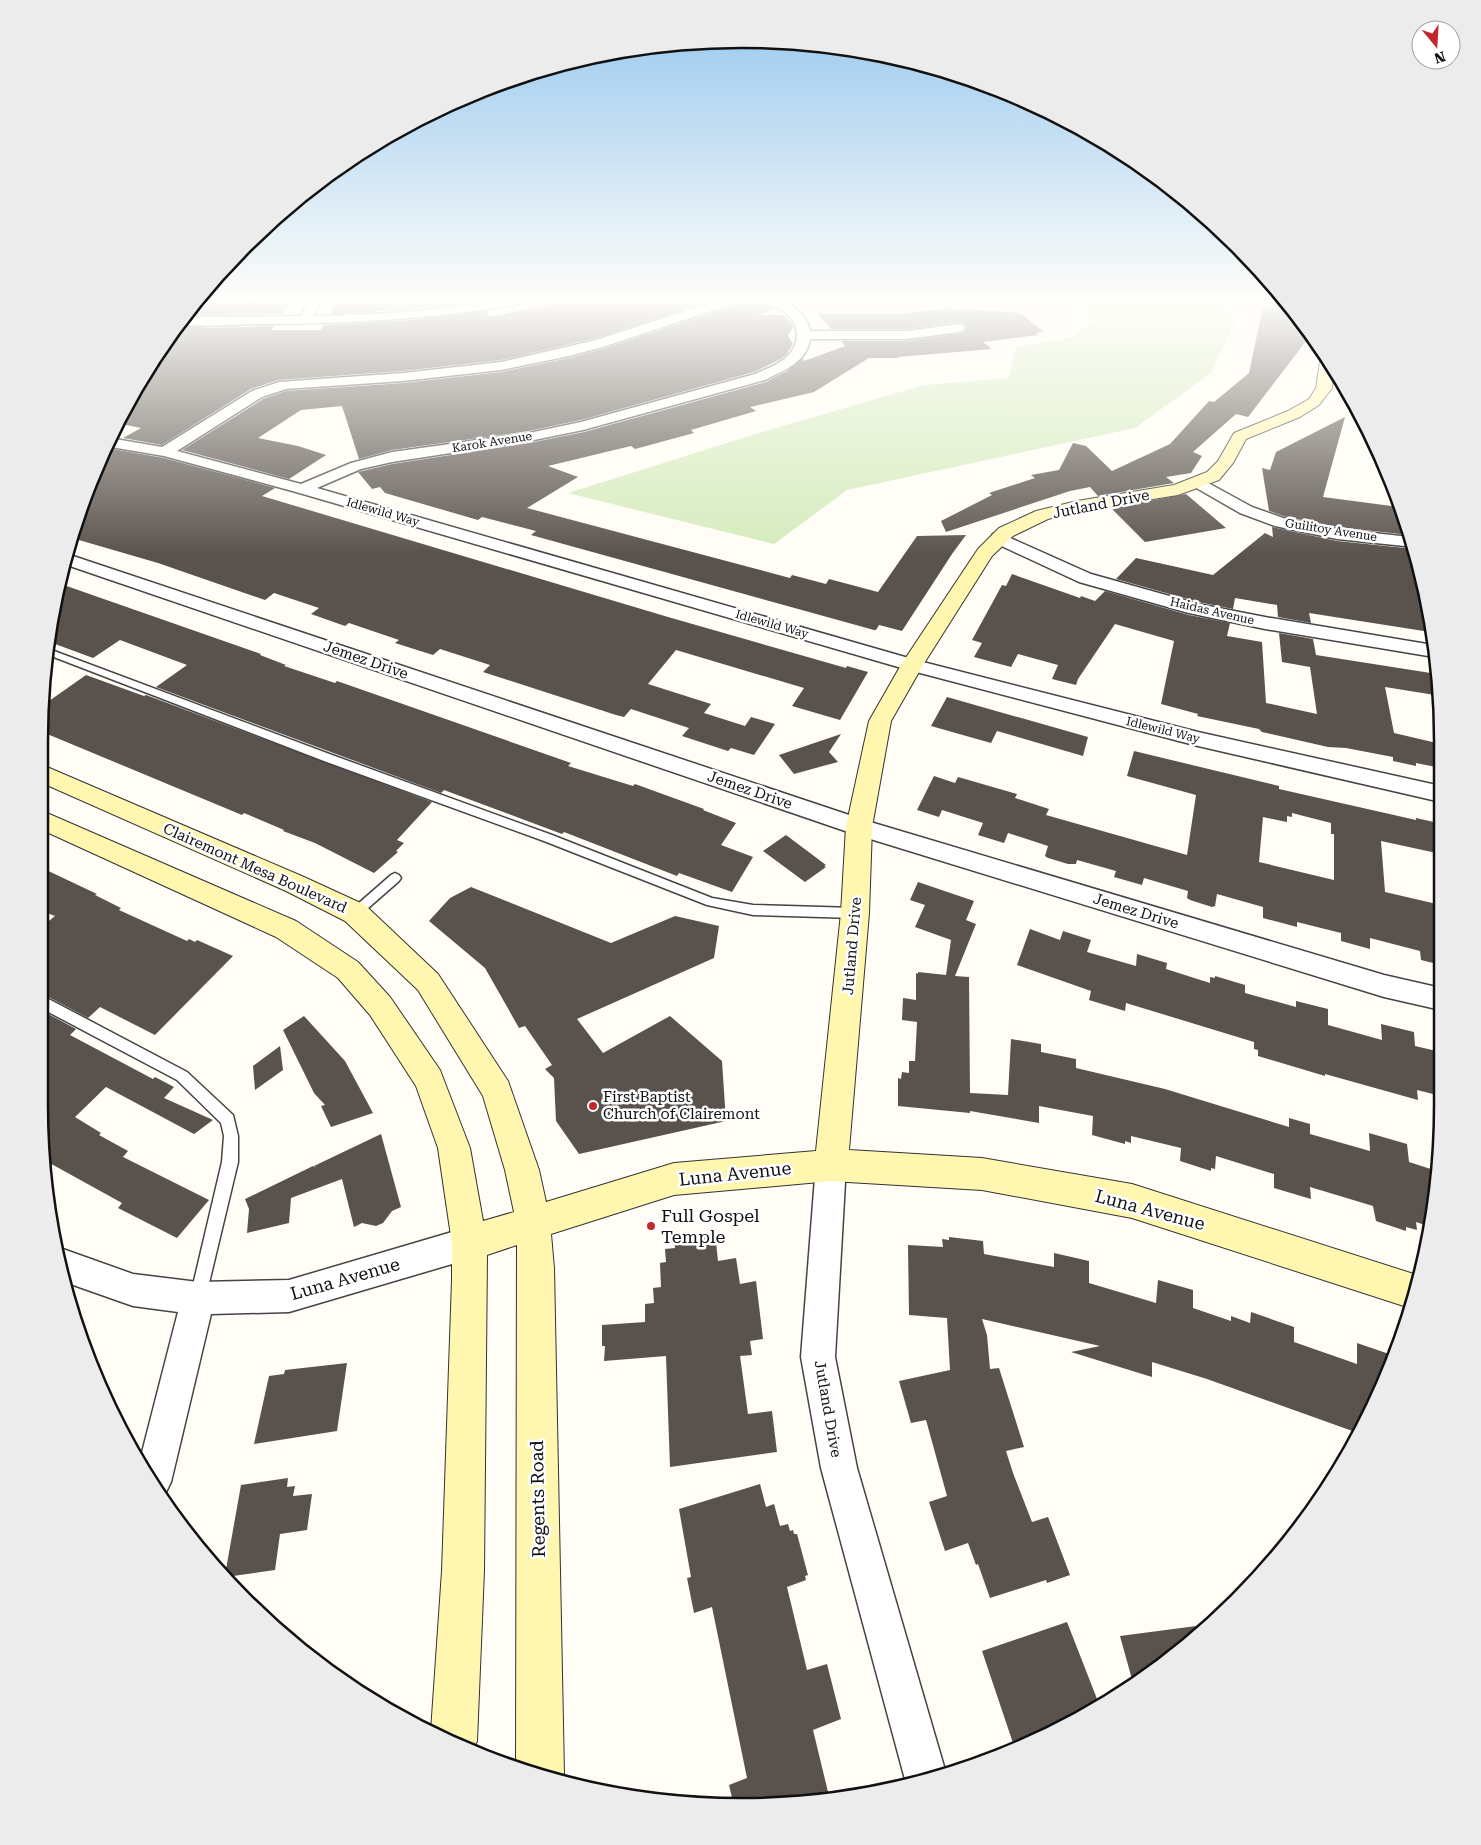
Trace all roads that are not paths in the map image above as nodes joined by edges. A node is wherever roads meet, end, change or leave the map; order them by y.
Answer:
1 (309, 383) edge
2 (738, 383) edge
3 (1325, 383) edge
4 (115, 443) edge
5 (164, 452) junction
6 (1198, 483) junction
7 (302, 489) junction
8 (999, 538) junction
9 (1404, 541) edge
10 (71, 561) edge
11 (1428, 650) edge
12 (53, 653) edge
13 (912, 665) junction
14 (48, 776) edge
15 (1434, 792) edge
16 (48, 823) edge
17 (859, 827) junction
18 (395, 878) dead end
19 (355, 913) junction
20 (855, 913) junction
21 (1434, 997) edge
22 (48, 1005) edge
23 (831, 1165) junction
24 (533, 1224) junction
25 (468, 1243) junction
26 (67, 1267) edge
27 (1408, 1290) edge
28 (198, 1298) junction
29 (155, 1475) edge
30 (454, 1735) edge
31 (540, 1768) edge
32 (924, 1773) edge

1 - 5 street
2 - 7 street, Karok Avenue
3 - 6 street, Jutland Drive
4 - 5 street, Idlewild Way
5 - 7 street, Idlewild Way
6 - 8 street, Jutland Drive
6 - 9 street, Guilitoy Avenue
7 - 13 street, Idlewild Way
8 - 11 street, Haidas Avenue
8 - 13 street, Jutland Drive
10 - 17 street, Jemez Drive
12 - 20 lane
13 - 15 street, Idlewild Way
13 - 17 street, Jutland Drive
14 - 19 street, Clairemont Mesa Boulevard
16 - 25 street
17 - 20 street, Jutland Drive
17 - 21 street, Jemez Drive
18 - 19 lane
19 - 24 street, Clairemont Mesa Boulevard
20 - 23 street, Jutland Drive
22 - 28 lane
23 - 24 street, Luna Avenue
23 - 27 street, Luna Avenue
23 - 32 street, Jutland Drive
24 - 25 street, Luna Avenue
24 - 31 street, Regents Road
25 - 28 street, Luna Avenue
25 - 30 street
26 - 28 street, Luna Avenue
28 - 29 street

